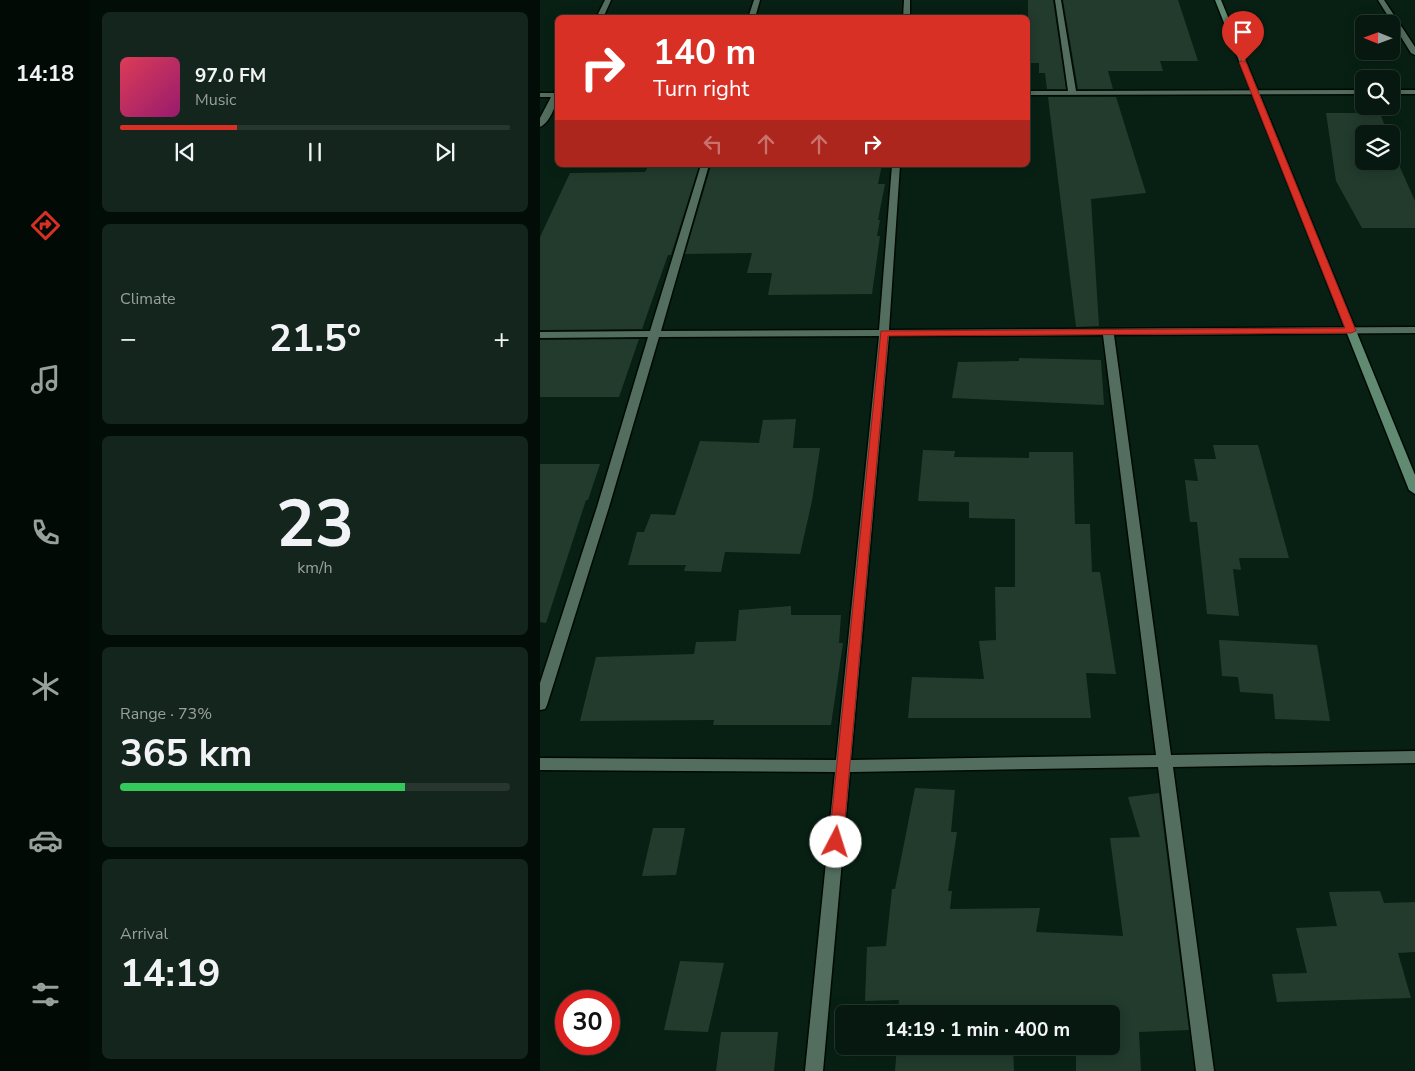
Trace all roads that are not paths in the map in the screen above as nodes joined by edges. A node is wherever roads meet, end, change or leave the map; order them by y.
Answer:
1 (608, 0) edge
2 (757, 0) edge
3 (907, 0) edge
4 (1058, 0) edge
5 (1218, 0) edge
6 (1381, 0) edge
7 (600, 15) edge
8 (752, 15) edge
9 (906, 15) edge
10 (1415, 53) edge
11 (1355, 92) edge
12 (1400, 92) edge
13 (1415, 92) edge
14 (1030, 93) edge
15 (1072, 93) junction
16 (1255, 93) junction
17 (555, 94) edge
18 (540, 95) edge
19 (555, 98) edge
20 (540, 125) edge
21 (704, 167) edge
22 (896, 167) edge
23 (1415, 330) edge
24 (1351, 331) junction
25 (1108, 332) junction
26 (884, 333) junction
27 (654, 334) junction
28 (540, 335) edge
29 (1415, 490) edge
30 (540, 705) edge
31 (1415, 757) edge
32 (1164, 761) junction
33 (540, 764) edge
34 (843, 766) junction
35 (814, 1071) edge
36 (1205, 1071) edge

1 - 7 street
2 - 8 street
3 - 9 street
4 - 15 street
5 - 16 street
6 - 10 street
11 - 16 street
12 - 13 street
14 - 15 street
15 - 16 street
16 - 24 street
17 - 18 street
19 - 20 street
21 - 27 street
22 - 26 street
23 - 24 street
24 - 25 street
24 - 29 street
25 - 26 street
25 - 32 street
26 - 27 street
26 - 34 street
27 - 28 street
27 - 30 street
31 - 32 street
32 - 34 street
32 - 36 street
33 - 34 street
34 - 35 street

